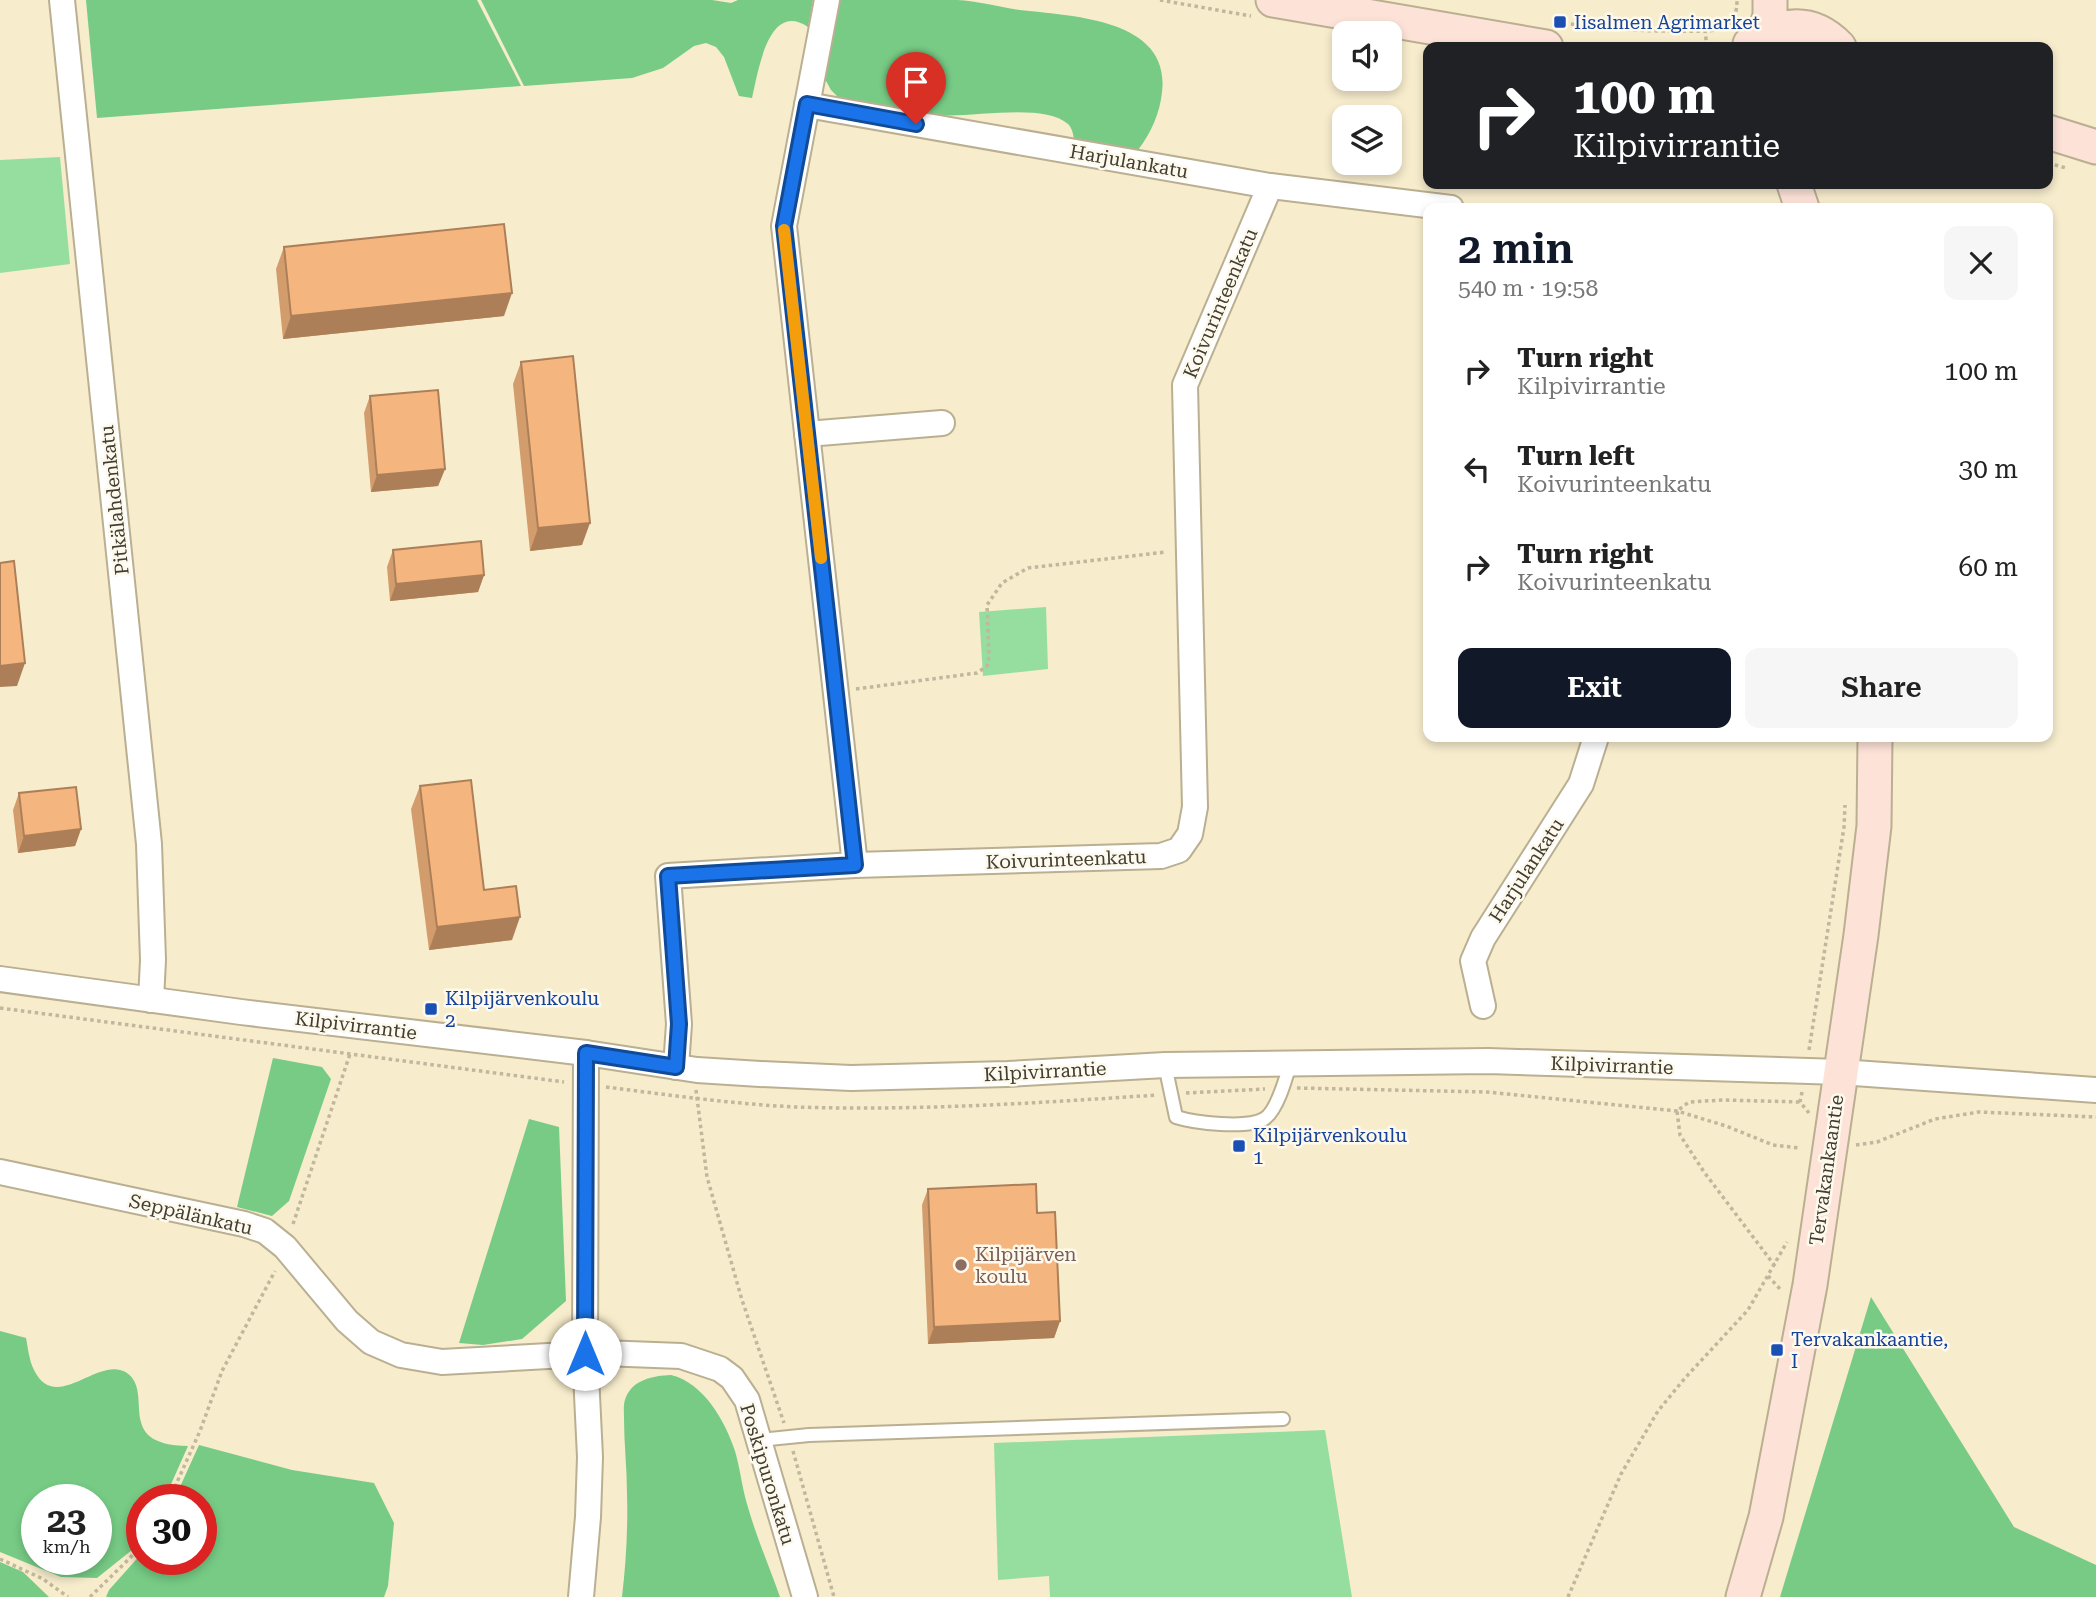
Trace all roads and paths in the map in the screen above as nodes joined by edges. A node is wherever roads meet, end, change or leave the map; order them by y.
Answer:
1 (62, 0) edge
2 (827, 0) edge
3 (1272, 0) edge
4 (1737, 0) edge
5 (1770, 0) edge
6 (1804, 0) edge
7 (1705, 31) junction
8 (1547, 34) edge
9 (1706, 42) edge
10 (1755, 42) edge
11 (1758, 42) edge
12 (1834, 42) edge
13 (1834, 42) edge
14 (807, 104) junction
15 (2053, 134) edge
16 (2096, 147) edge
17 (2053, 164) edge
18 (2068, 169) dead end
19 (1270, 186) junction
20 (1423, 205) edge
21 (942, 423) dead end
22 (807, 434) junction
23 (1189, 549) junction
24 (835, 691) junction
25 (1595, 742) edge
26 (1875, 742) edge
27 (1846, 801) dead end
28 (855, 865) junction
29 (0, 979) edge
30 (151, 1000) junction
31 (1483, 1006) dead end
32 (0, 1008) edge
33 (586, 1053) junction
34 (350, 1054) junction
35 (1290, 1064) junction
36 (1165, 1065) junction
37 (686, 1068) junction
38 (1806, 1071) junction
39 (1840, 1072) junction
40 (560, 1082) dead end
41 (599, 1087) dead end
42 (1283, 1088) junction
43 (2096, 1090) edge
44 (1170, 1094) junction
45 (696, 1099) junction
46 (1800, 1102) junction
47 (1677, 1111) junction
48 (2096, 1117) edge
49 (1814, 1118) dead end
50 (1851, 1146) dead end
51 (1799, 1148) dead end
52 (0, 1172) edge
53 (1787, 1242) dead end
54 (285, 1247) junction
55 (1774, 1266) junction
56 (585, 1354) junction
57 (1283, 1419) dead end
58 (789, 1436) junction
59 (760, 1440) junction
60 (176, 1484) edge
61 (0, 1559) edge
62 (126, 1562) edge
63 (68, 1597) edge
64 (90, 1597) edge
65 (581, 1597) edge
66 (805, 1597) edge
67 (834, 1597) edge
68 (1568, 1597) edge
69 (1743, 1597) edge

1 - 30 street, Pitkälahdenkatu
2 - 14 street
3 - 8 street
4 - 7 path
5 - 10 street
6 - 13 street
7 - 8 path
7 - 9 path
11 - 12 street
14 - 19 street, Harjulankatu
14 - 22 street
15 - 16 street
17 - 18 path
19 - 20 street, Harjulankatu
19 - 23 street, Koivurinteenkatu
21 - 22 street
22 - 24 street
23 - 24 path
23 - 28 street, Koivurinteenkatu
24 - 28 street
25 - 31 street, Harjulankatu
26 - 39 street, Tervakankaantie
27 - 38 path
28 - 37 street, Koivurinteenkatu
29 - 30 street, Kilpivirrantie
30 - 33 street, Kilpivirrantie
32 - 34 path
33 - 37 street, Kilpivirrantie
33 - 56 street
34 - 40 path
34 - 54 path
35 - 36 street, Kilpivirrantie
35 - 38 street, Kilpivirrantie
35 - 42 lane
36 - 37 street, Kilpivirrantie
36 - 44 lane
37 - 45 path
38 - 39 street, Kilpivirrantie
38 - 46 path
39 - 43 street, Kilpivirrantie
39 - 69 street, Tervakankaantie
41 - 45 path
42 - 44 path
42 - 44 lane
42 - 47 path
44 - 45 path
45 - 58 path
46 - 47 path
46 - 49 path
47 - 51 path
47 - 55 path
48 - 50 path
52 - 54 street, Seppälänkatu
53 - 55 path
54 - 56 street, Seppälänkatu
54 - 60 path
55 - 68 path
56 - 59 street, Poskipuronkatu
56 - 65 street
57 - 58 lane
58 - 59 lane
58 - 67 path
59 - 66 street, Poskipuronkatu
61 - 63 path
62 - 64 path

